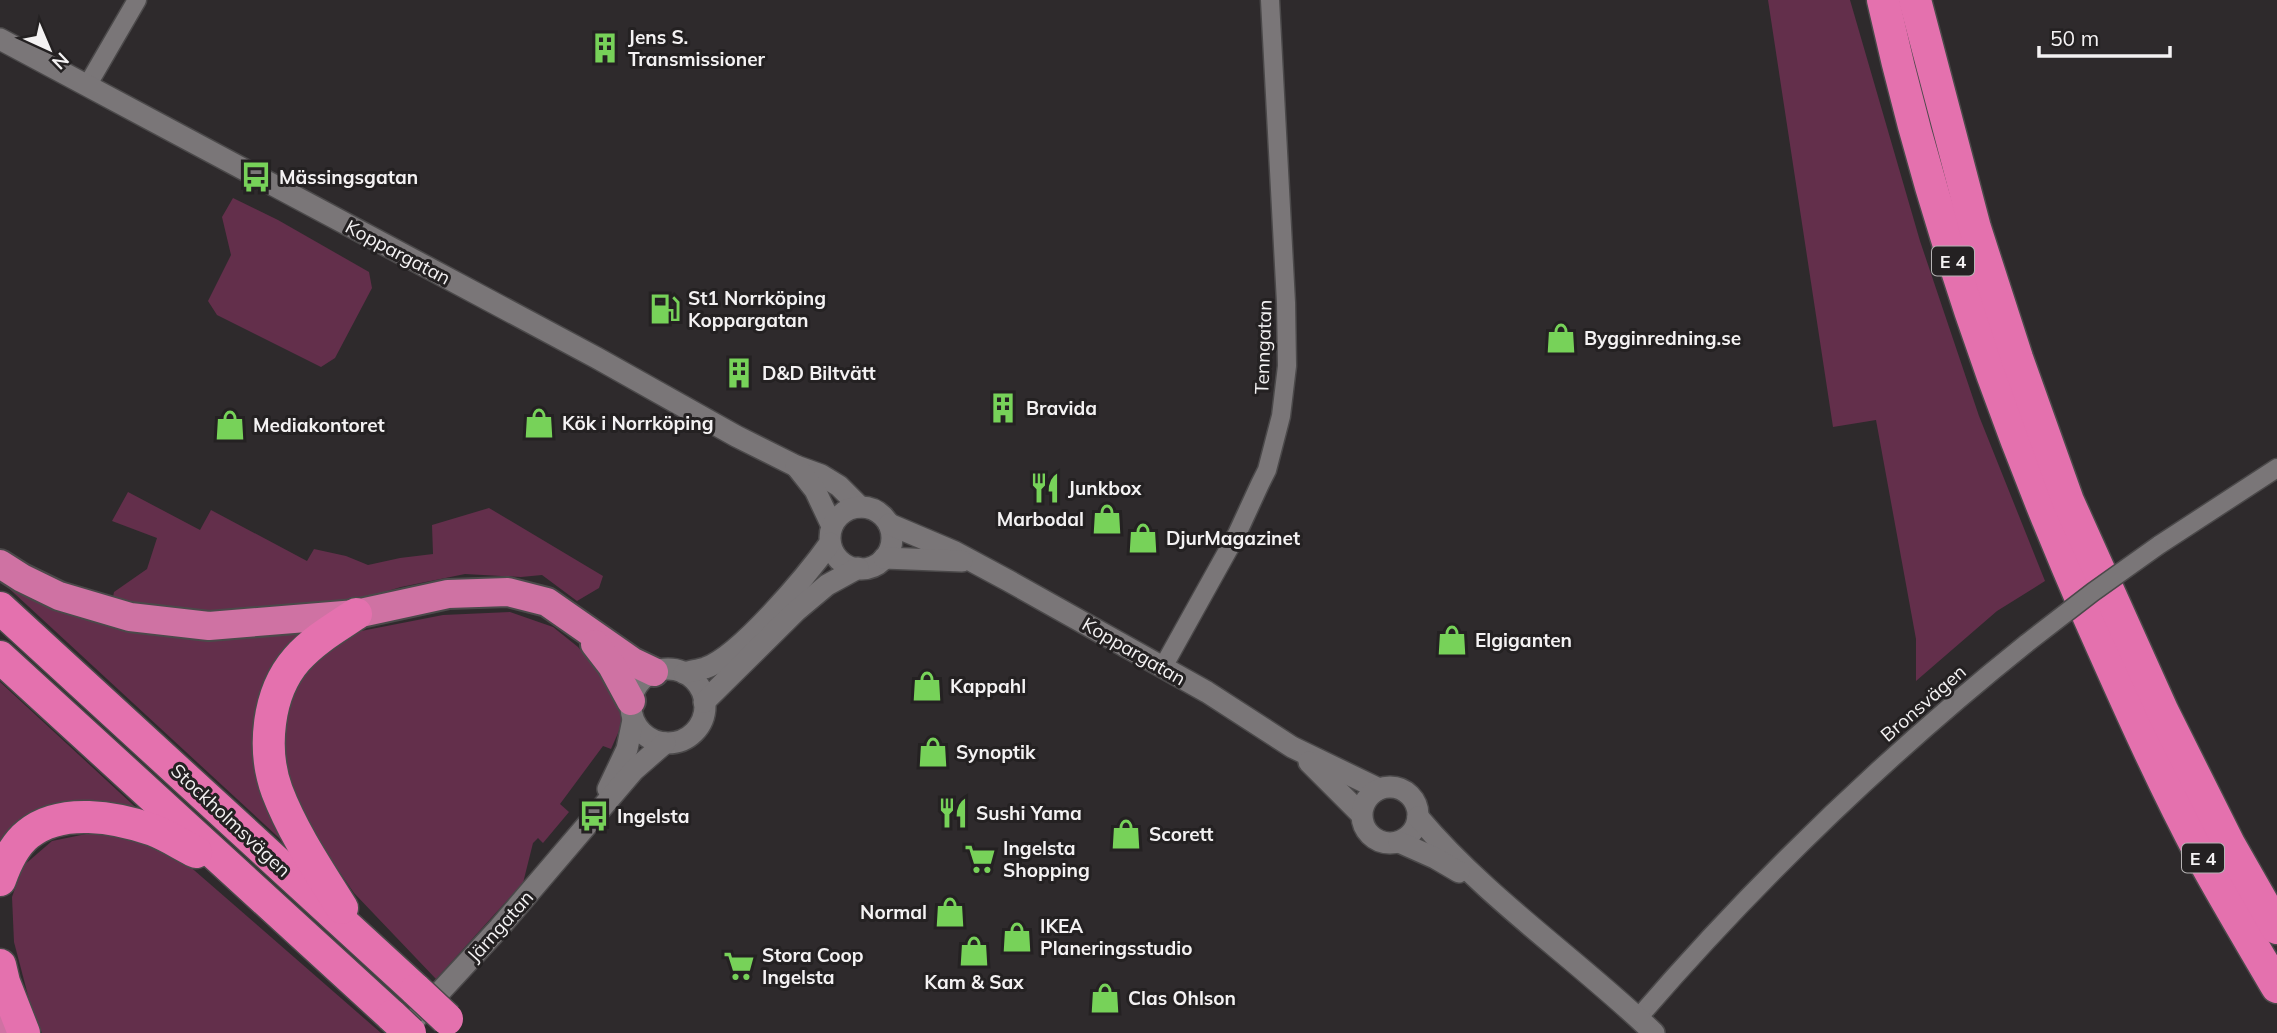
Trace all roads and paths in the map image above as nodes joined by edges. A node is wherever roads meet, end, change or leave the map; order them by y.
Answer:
1 (138, 0) edge
2 (1269, 0) edge
3 (1884, 0) edge
4 (1915, 0) edge
5 (0, 39) edge
6 (87, 86) junction
7 (796, 466) junction
8 (2277, 468) edge
9 (860, 506) junction
10 (889, 524) junction
11 (831, 534) junction
12 (884, 558) junction
13 (971, 562) junction
14 (0, 564) edge
15 (858, 568) junction
16 (0, 608) edge
17 (356, 614) junction
18 (583, 628) junction
19 (0, 657) edge
20 (1163, 667) junction
21 (654, 672) junction
22 (684, 673) junction
23 (704, 702) junction
24 (632, 710) junction
25 (665, 743) junction
26 (1292, 747) junction
27 (1378, 789) junction
28 (1361, 814) junction
29 (594, 816) junction
30 (1418, 817) junction
31 (1399, 842) junction
32 (233, 872) junction
33 (0, 880) edge
34 (1491, 891) junction
35 (2277, 928) edge
36 (361, 939) junction
37 (0, 965) edge
38 (2277, 987) edge
39 (0, 1020) edge
40 (455, 1026) edge
41 (1646, 1026) edge
42 (401, 1027) edge
43 (6, 1033) edge
44 (24, 1033) edge

1 - 6 street
2 - 20 street, Tenngatan
3 - 38 highway, E 4
4 - 35 highway, E 4
5 - 6 street, Koppargatan
6 - 7 street, Koppargatan
7 - 9 street, Koppargatan
7 - 11 street, Koppargatan
8 - 41 street, Bronsvägen, bridge
9 - 10 street
9 - 11 street
10 - 12 street
10 - 13 street, Koppargatan
11 - 15 street
11 - 22 street
12 - 13 street, Koppargatan
12 - 15 street
13 - 20 street, Koppargatan
14 - 17 highway
15 - 23 street
16 - 36 highway, Stockholmsvägen
17 - 18 highway
17 - 36 highway
18 - 21 highway
18 - 24 highway
19 - 32 highway, Stockholmsvägen
20 - 26 street, Koppargatan
21 - 22 street
21 - 24 street
22 - 23 street
23 - 25 street
24 - 25 street
24 - 29 street, Järngatan
25 - 29 street, Järngatan
26 - 27 street, Koppargatan
26 - 28 street, Koppargatan
27 - 28 street
27 - 30 street
28 - 31 street
29 - 42 street, Järngatan
30 - 31 street
30 - 34 street
31 - 34 street
32 - 33 highway
32 - 42 highway, Stockholmsvägen
34 - 41 street
36 - 40 highway, Stockholmsvägen, bridge
37 - 44 highway
39 - 43 highway

